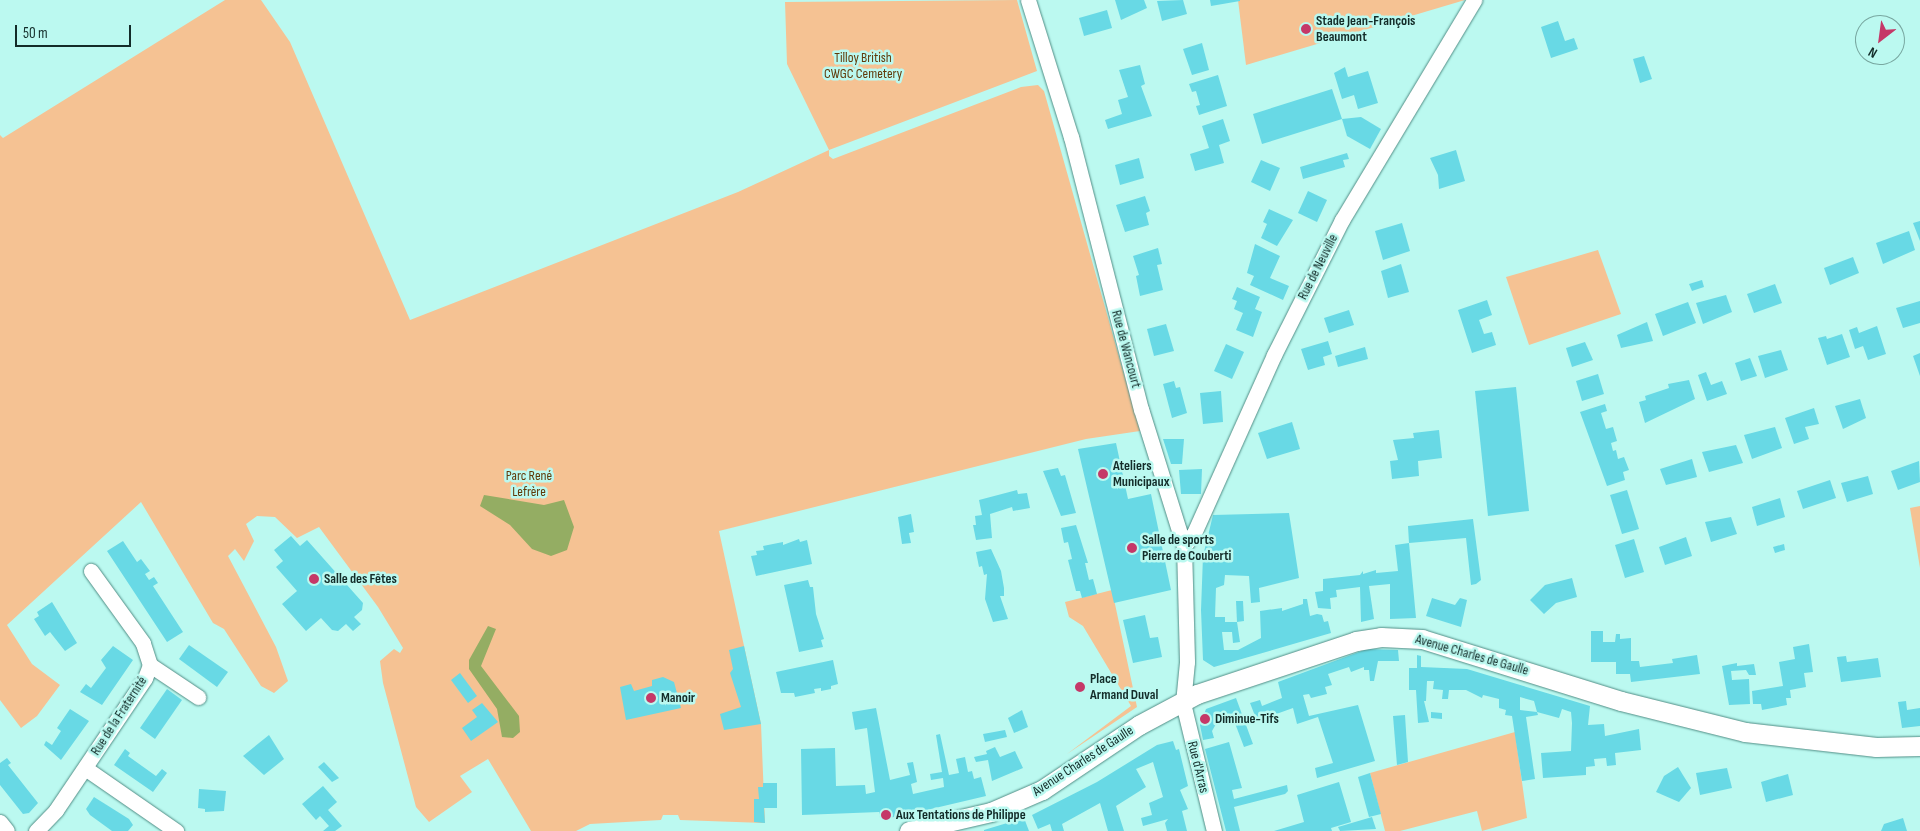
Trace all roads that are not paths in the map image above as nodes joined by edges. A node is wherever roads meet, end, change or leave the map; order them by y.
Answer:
1 (1028, 0) edge
2 (1474, 0) edge
3 (1184, 546) junction
4 (90, 571) dead end
5 (150, 665) junction
6 (198, 697) dead end
7 (1183, 703) junction
8 (1920, 746) edge
9 (85, 768) junction
10 (0, 822) edge
11 (7, 831) edge
12 (36, 831) edge
13 (176, 831) edge
14 (909, 831) edge
15 (1214, 831) edge

1 - 3 street, Rue de Wancourt
2 - 3 street, Rue de Neuville
3 - 7 street, Rue de Wancourt
4 - 5 street, Rue de la Fraternité
5 - 6 street
5 - 9 street, Rue de la Fraternité
7 - 8 street, Avenue Charles de Gaulle
7 - 14 street, Avenue Charles de Gaulle
7 - 15 street, Rue d'Arras
9 - 12 street, Rue de la Fraternité
9 - 13 street
10 - 11 street

